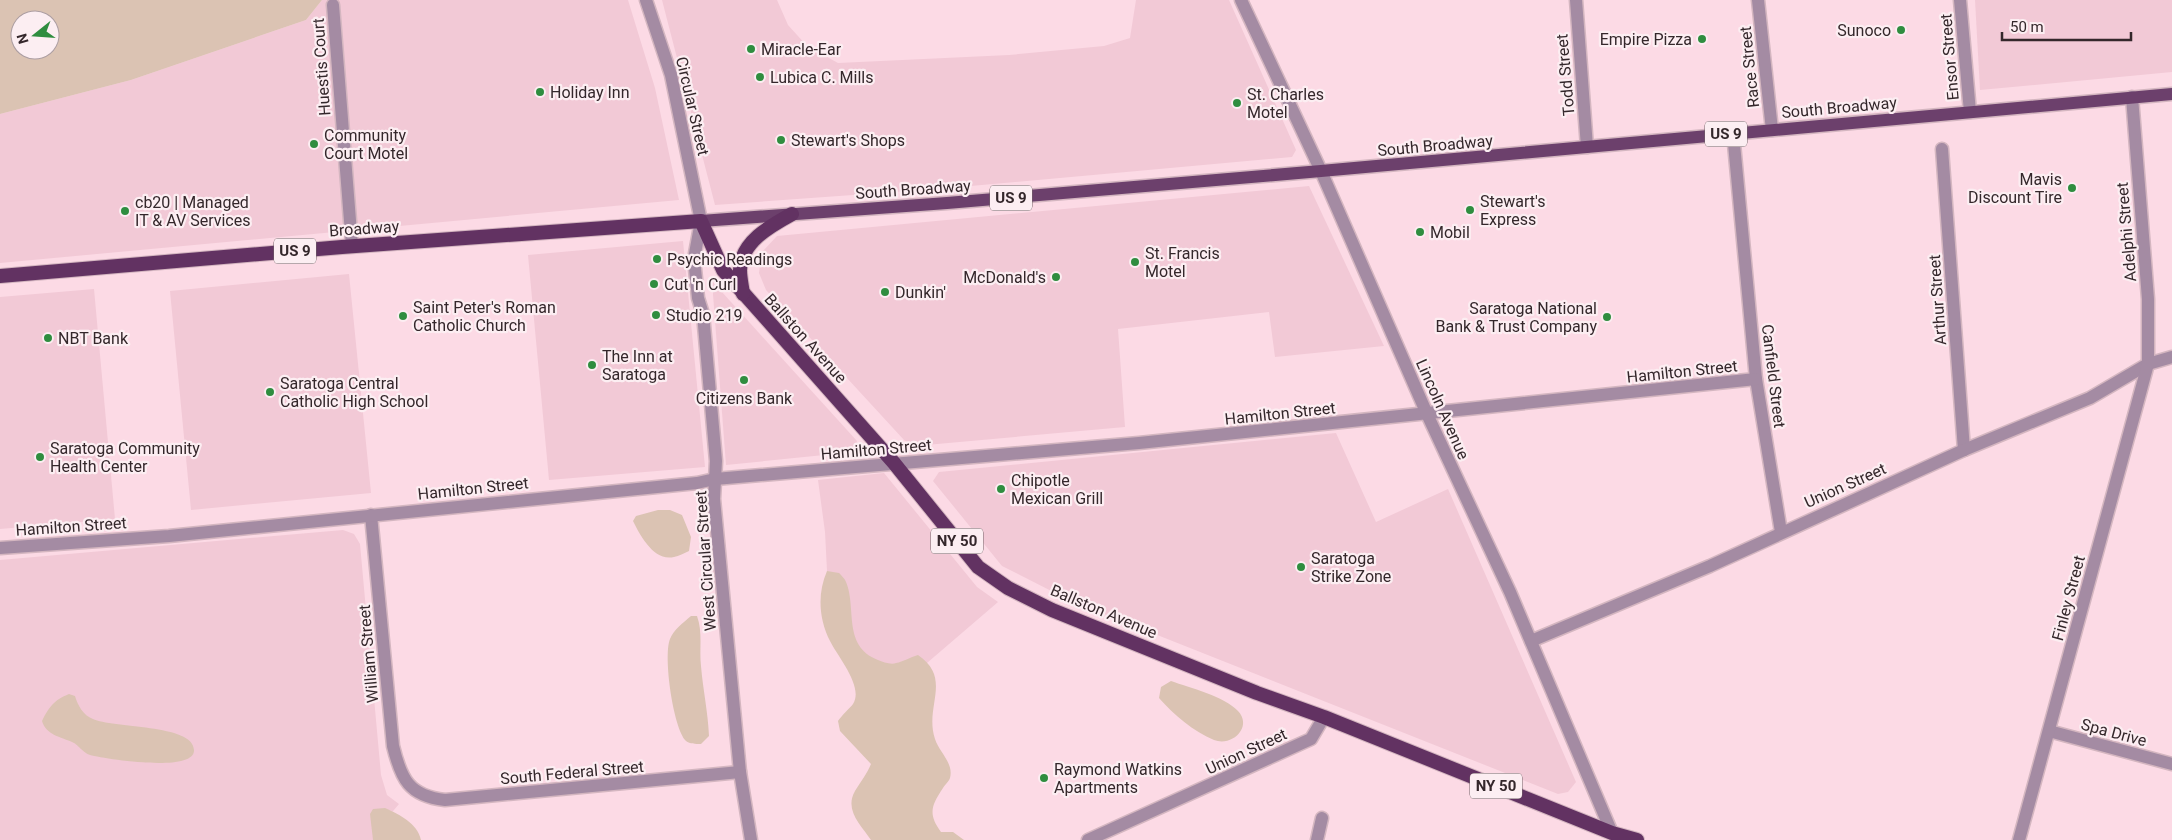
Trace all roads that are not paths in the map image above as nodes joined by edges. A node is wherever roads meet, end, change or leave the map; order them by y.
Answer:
1 (646, 0) edge
2 (1241, 0) edge
3 (1576, 0) edge
4 (1758, 0) edge
5 (1960, 0) edge
6 (333, 5) dead end
7 (2172, 94) edge
8 (2132, 97) junction
9 (1970, 112) junction
10 (1772, 130) junction
11 (1733, 133) junction
12 (1587, 147) junction
13 (1942, 149) dead end
14 (1321, 171) junction
15 (792, 214) junction
16 (701, 221) junction
17 (352, 246) junction
18 (0, 276) edge
19 (743, 294) junction
20 (2172, 357) edge
21 (2148, 364) junction
22 (1756, 379) junction
23 (1427, 414) junction
24 (1964, 450) junction
25 (894, 463) junction
26 (715, 479) junction
27 (371, 515) junction
28 (1781, 532) junction
29 (0, 548) edge
30 (1531, 641) junction
31 (1324, 717) junction
32 (2048, 731) junction
33 (2172, 764) edge
34 (740, 772) junction
35 (410, 788) joint
36 (1322, 818) dead end
37 (1611, 837) edge
38 (751, 840) edge
39 (1088, 840) edge
40 (1317, 840) edge
41 (1636, 840) edge
42 (2019, 840) edge

1 - 16 street, Circular Street
2 - 14 street, Lincoln Avenue
3 - 12 street, Todd Street
4 - 10 street, Race Street
5 - 9 street, Ensor Street
6 - 17 street, Huestis Court
7 - 8 main road, South Broadway / US 9
8 - 9 main road, South Broadway / US 9
8 - 21 street, Adelphi Street
9 - 10 main road, South Broadway / US 9
10 - 11 main road, South Broadway / US 9
11 - 12 main road, South Broadway / US 9
11 - 22 street, Canfield Street
12 - 14 main road, South Broadway / US 9
13 - 24 street, Arthur Street
14 - 15 main road, South Broadway / US 9
14 - 23 street, Lincoln Avenue
15 - 16 main road, South Broadway / US 9
15 - 19 highway
16 - 17 highway, Broadway / US 9
16 - 19 highway, Ballston Avenue / NY 50
16 - 26 street, West Circular Street
17 - 18 highway, Broadway / US 9
19 - 25 highway, Ballston Avenue / NY 50
20 - 21 street, Union Street
21 - 24 street, Union Street
21 - 32 street, Finley Street
22 - 23 street, Hamilton Street
22 - 28 street, Canfield Street
23 - 25 street, Hamilton Street
23 - 30 street, Lincoln Avenue
24 - 28 street, Union Street
25 - 26 street, Hamilton Street
25 - 31 highway, Ballston Avenue / NY 50
26 - 27 street, Hamilton Street
26 - 34 street, West Circular Street
27 - 29 street, Hamilton Street
27 - 35 street, William Street
28 - 30 street, Union Street
30 - 37 street, Lincoln Avenue
31 - 37 highway, Ballston Avenue / NY 50
31 - 39 street, Union Street
32 - 33 street, Spa Drive
32 - 42 street, Finley Street
34 - 35 street, South Federal Street
34 - 38 street, West Circular Street
36 - 40 street
37 - 41 highway, Ballston Avenue / NY 50

